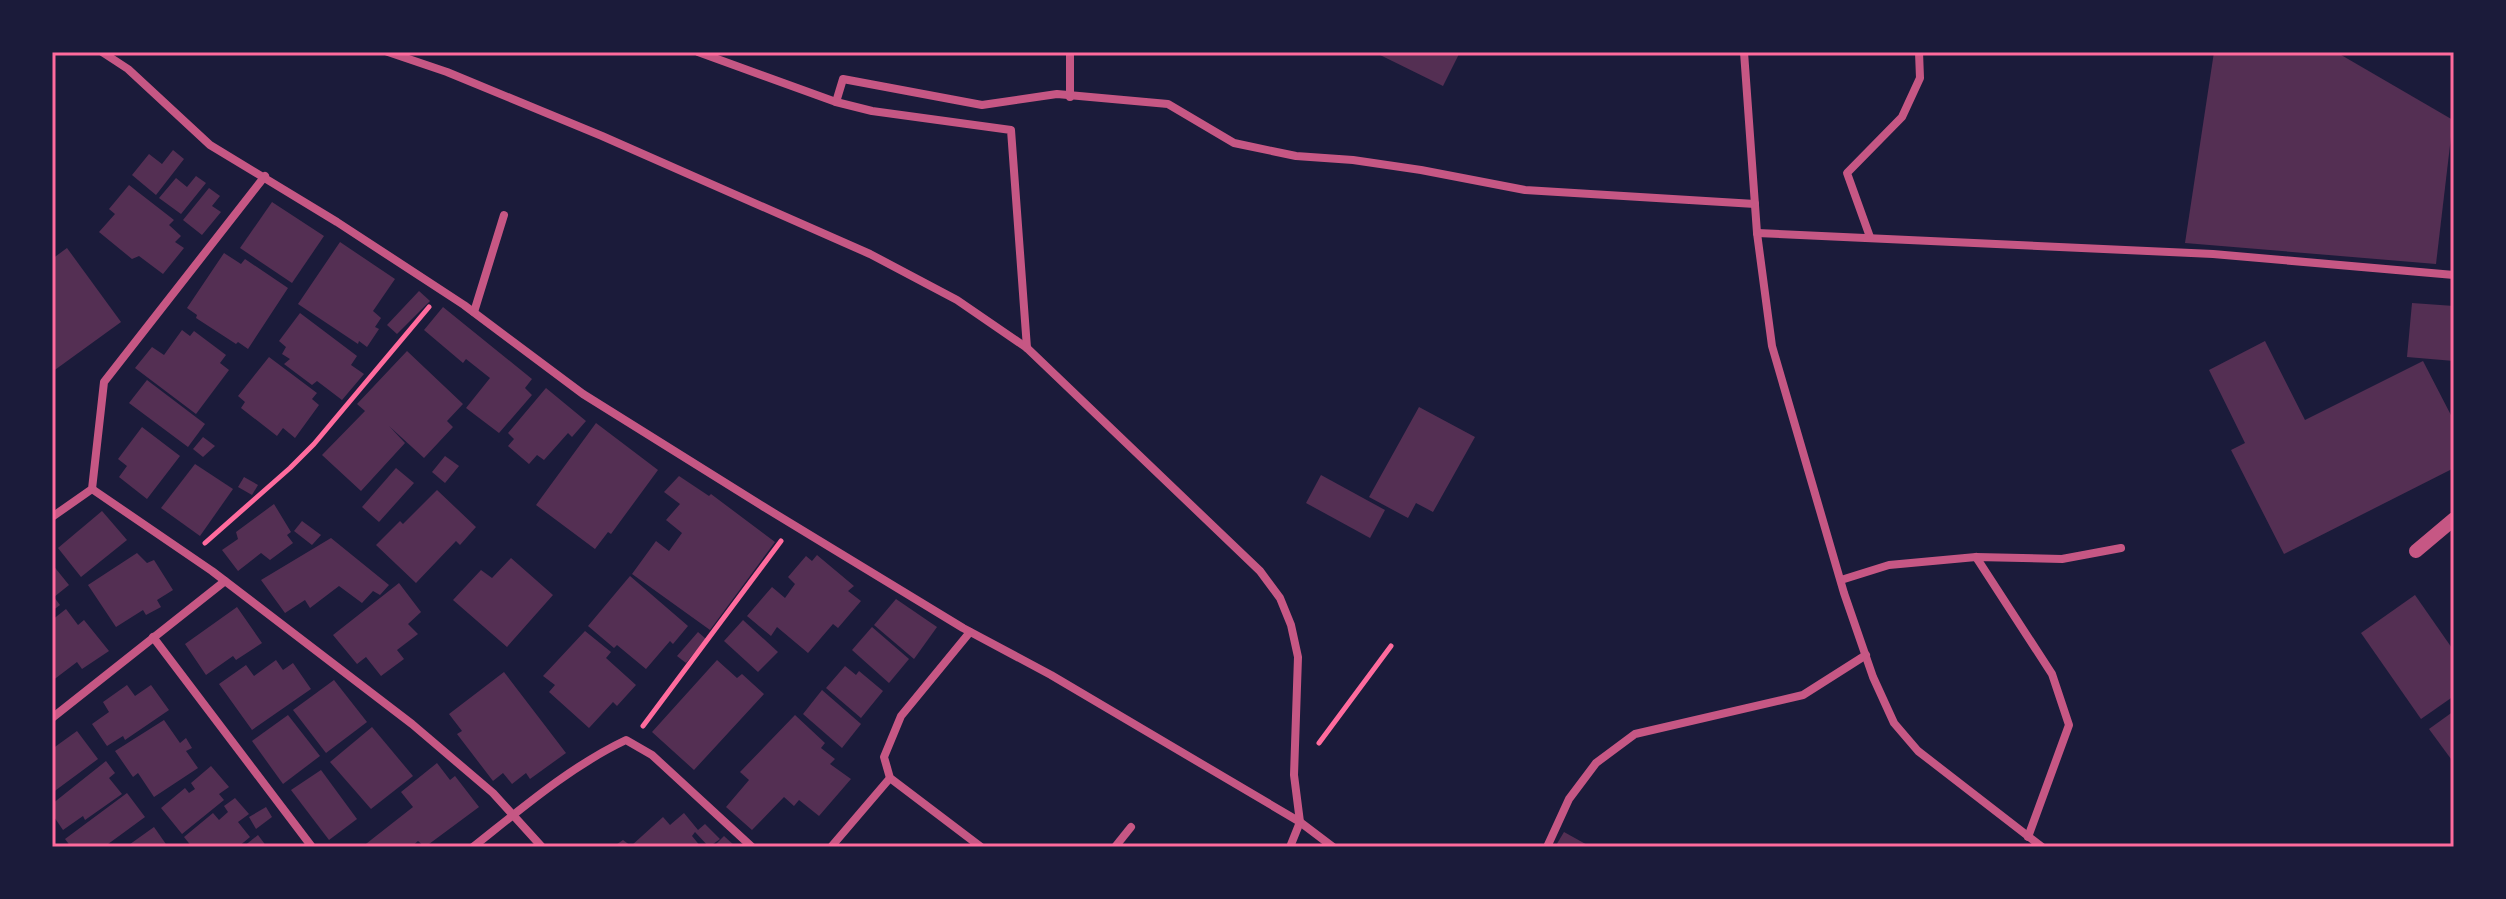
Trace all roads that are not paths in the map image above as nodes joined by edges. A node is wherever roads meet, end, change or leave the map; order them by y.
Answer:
1 (102, 52) edge
2 (388, 52) edge
3 (698, 52) edge
4 (1070, 52) edge
5 (1744, 52) edge
6 (1919, 52) edge
7 (1070, 97) junction
8 (836, 102) junction
9 (265, 176) junction
10 (1755, 204) junction
11 (504, 215) dead end
12 (1757, 233) junction
13 (1870, 237) junction
14 (2454, 275) edge
15 (474, 312) junction
16 (1027, 348) junction
17 (92, 489) junction
18 (52, 517) edge
19 (2454, 519) edge
20 (2121, 548) dead end
21 (2416, 551) dead end
22 (1976, 557) junction
23 (1841, 580) junction
24 (225, 581) junction
25 (970, 632) junction
26 (153, 637) junction
27 (1866, 655) junction
28 (52, 718) edge
29 (890, 778) junction
30 (513, 815) junction
31 (1300, 822) junction
32 (1131, 827) dead end
33 (2028, 837) junction
34 (312, 847) edge
35 (473, 847) edge
36 (542, 847) edge
37 (752, 847) edge
38 (831, 847) edge
39 (981, 847) edge
40 (1115, 847) edge
41 (1290, 847) edge
42 (1333, 847) edge
43 (1547, 847) edge
44 (2042, 847) edge

1 - 9 street
2 - 16 street
3 - 8 street
4 - 7 street
5 - 10 street
6 - 13 street
7 - 8 street
7 - 10 street
8 - 16 street
9 - 15 street
9 - 17 street
10 - 12 street
11 - 15 street
12 - 13 street
12 - 23 street
13 - 14 street
15 - 25 street
16 - 31 street
17 - 18 street
17 - 24 street
19 - 21 street
20 - 22 street
22 - 23 street
22 - 33 street
23 - 27 street
24 - 26 street
24 - 30 street
25 - 29 street
25 - 31 street
26 - 28 street
26 - 34 street
27 - 33 street
27 - 43 street
29 - 38 street
29 - 39 street
30 - 35 street
30 - 36 street
30 - 37 street
31 - 41 street
31 - 42 street
32 - 40 street
33 - 44 street

